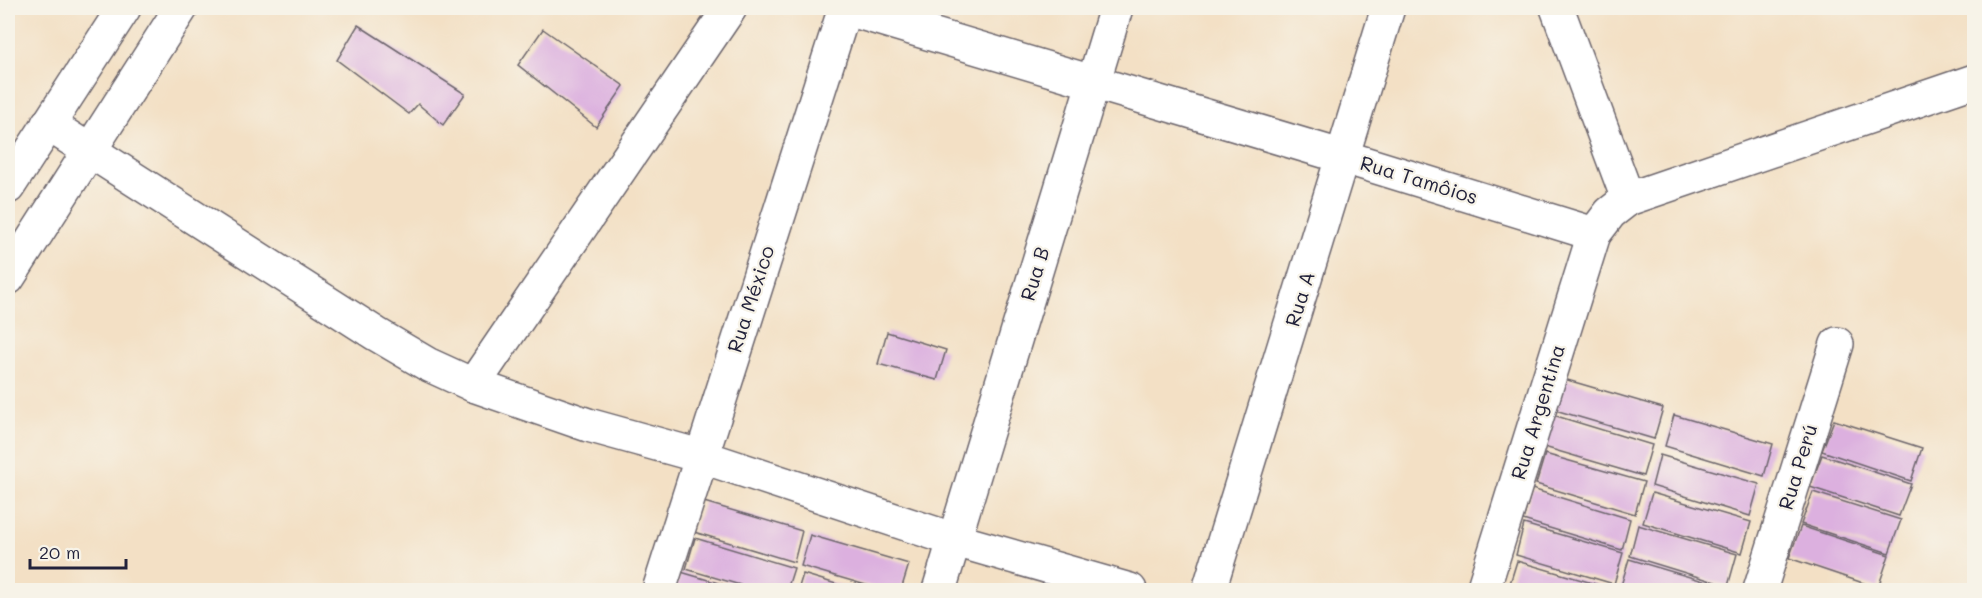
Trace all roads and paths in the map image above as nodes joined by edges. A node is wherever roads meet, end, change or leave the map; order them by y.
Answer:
1 (124, 8) edge
2 (181, 8) edge
3 (730, 8) edge
4 (845, 8) edge
5 (1116, 8) edge
6 (1388, 8) edge
7 (1557, 8) edge
8 (1974, 81) edge
9 (1093, 83) junction
10 (48, 124) junction
11 (91, 150) junction
12 (1344, 157) junction
13 (8, 187) edge
14 (1628, 200) junction
15 (1594, 234) junction
16 (8, 278) edge
17 (1837, 344) dead end
18 (473, 385) junction
19 (700, 456) junction
20 (955, 540) junction
21 (659, 591) edge
22 (939, 591) edge
23 (1130, 591) edge
24 (1209, 591) edge
25 (1483, 591) edge
26 (1760, 591) edge

1 - 10 street
2 - 11 street
3 - 18 street
4 - 9 street, Rua Tamôios
4 - 19 street, Rua México
5 - 9 street, Rua B
6 - 12 street, Rua A
7 - 14 street
8 - 14 street
9 - 12 street, Rua Tamôios
9 - 20 street, Rua B
10 - 11 street
10 - 13 street
11 - 16 street
11 - 18 street
12 - 15 street, Rua Tamôios
12 - 24 street, Rua A
14 - 15 street
15 - 25 street, Rua Argentina
17 - 26 street, Rua Perú
18 - 19 street
19 - 20 street
19 - 21 street, Rua México
20 - 22 street, Rua B
20 - 23 street

